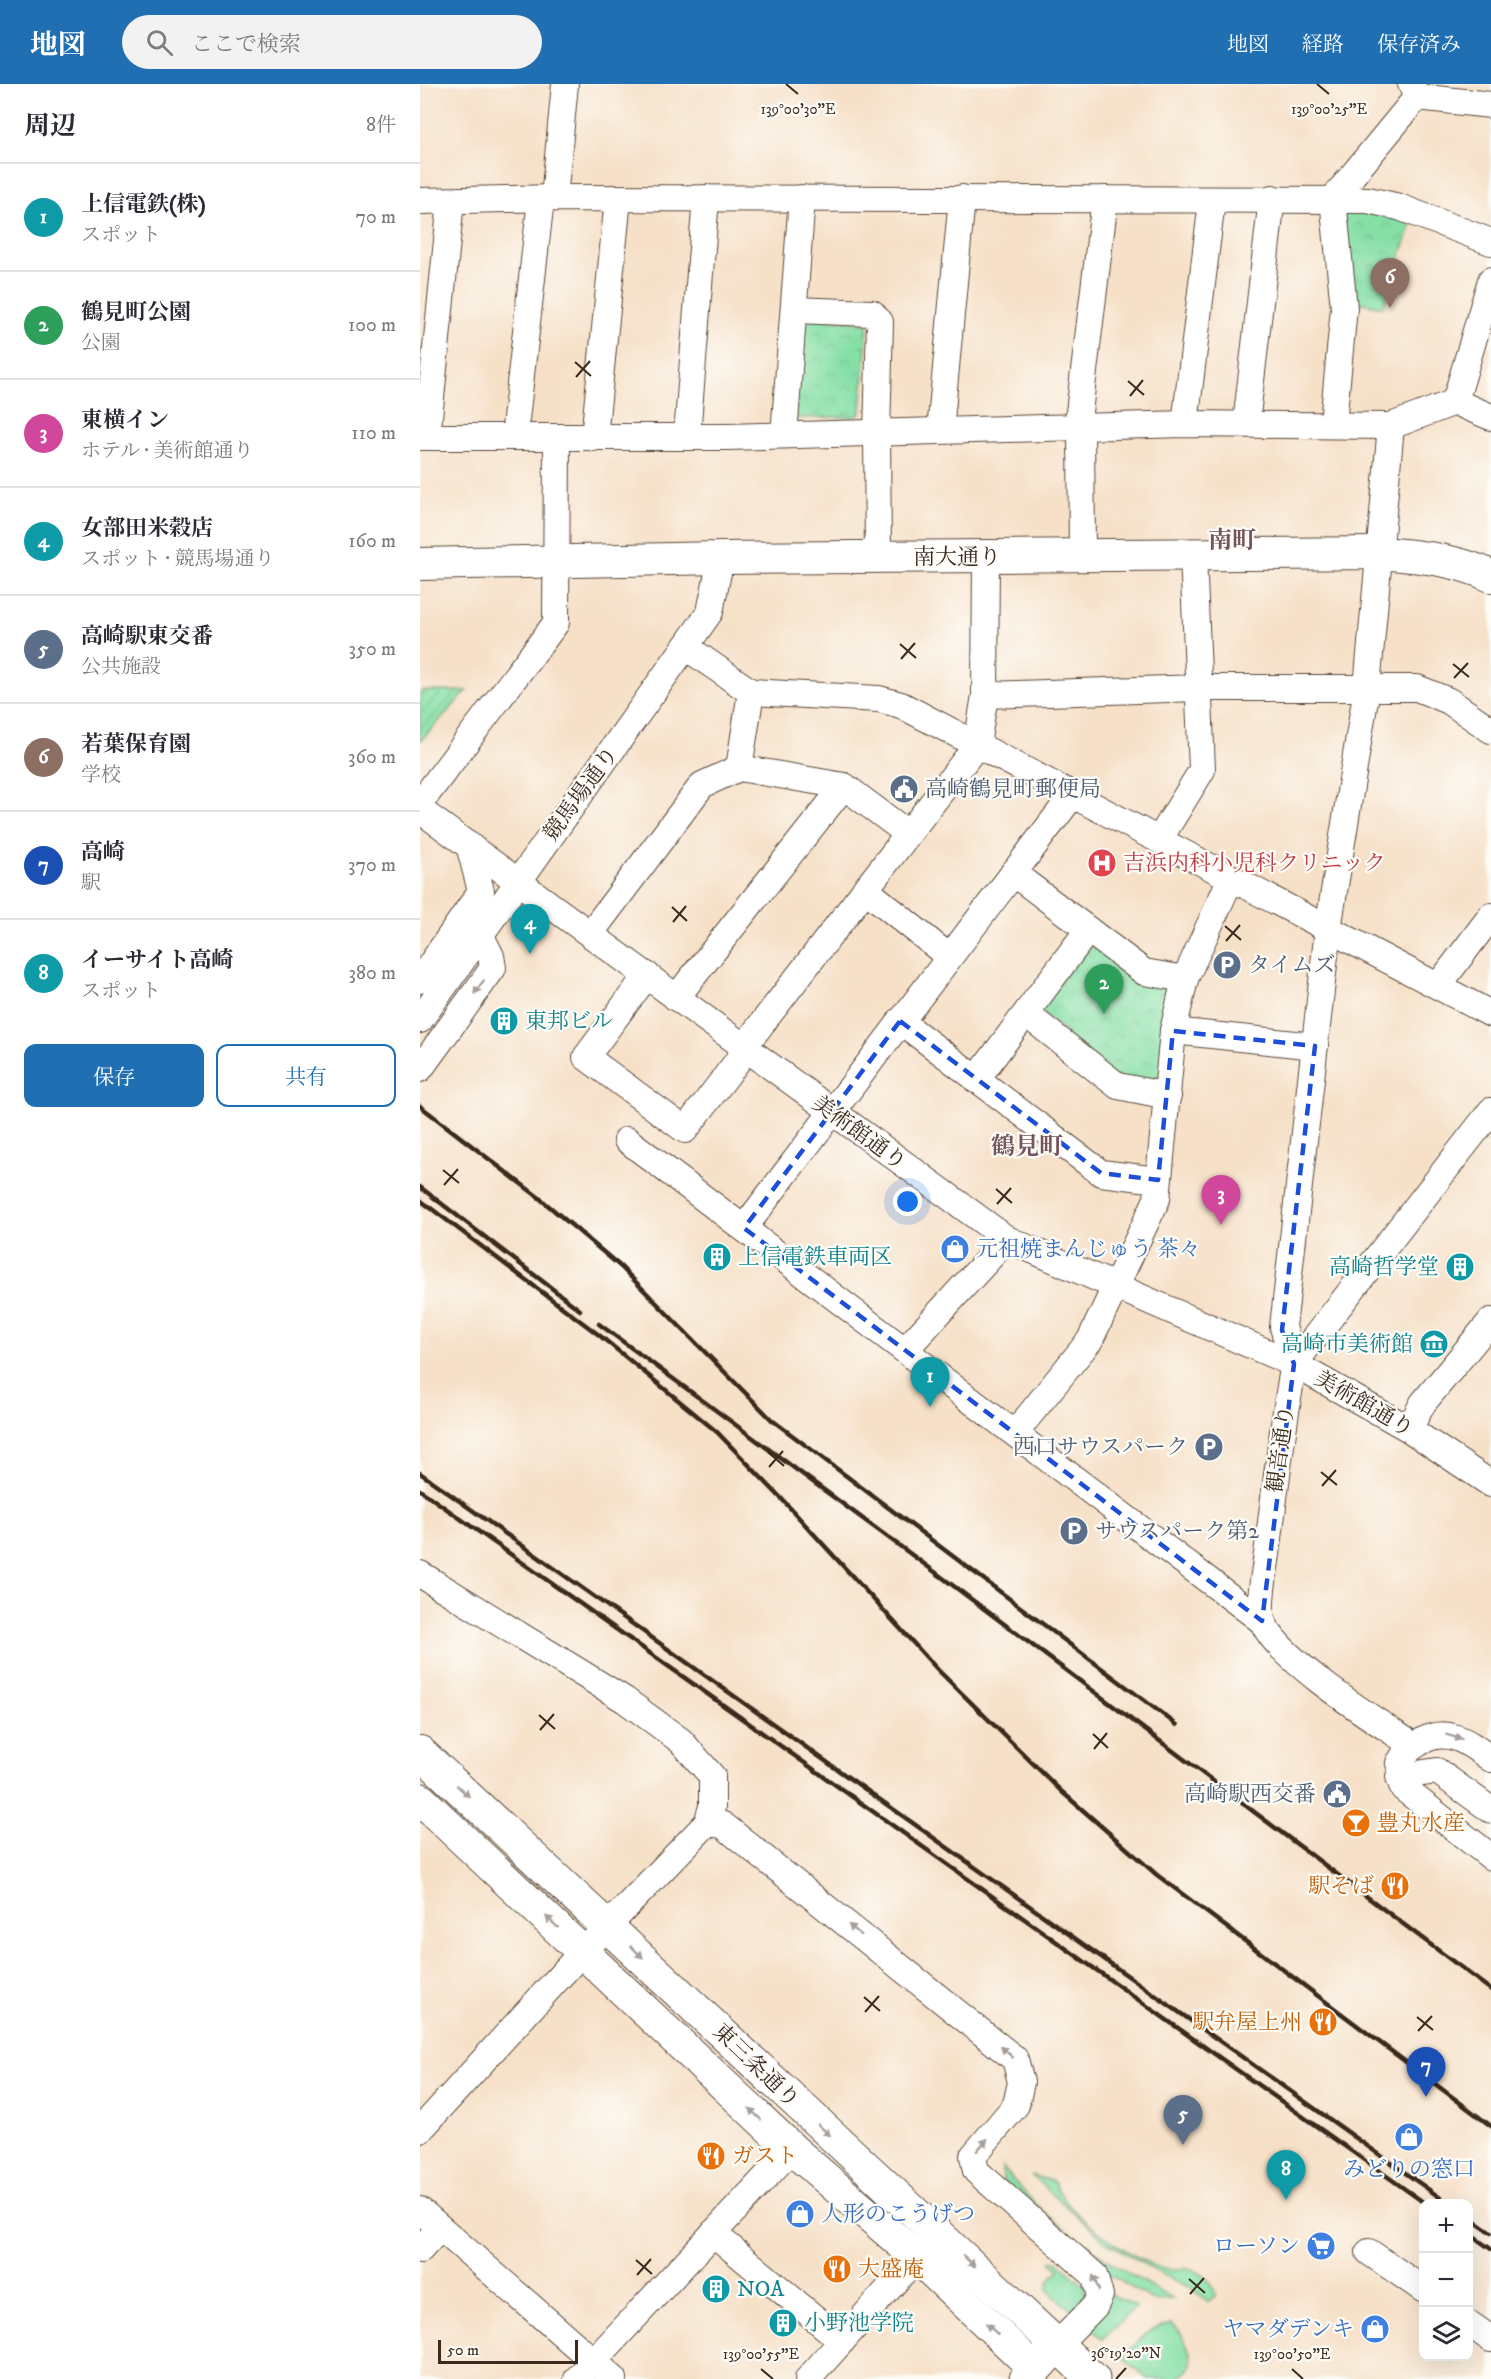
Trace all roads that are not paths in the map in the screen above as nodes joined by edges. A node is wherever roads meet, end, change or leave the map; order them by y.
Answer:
1 (565, 84) edge
2 (1414, 90) edge
3 (1491, 105) edge
4 (547, 198) junction
5 (618, 198) junction
6 (705, 198) junction
7 (802, 198) junction
8 (962, 198) junction
9 (1272, 198) junction
10 (1106, 199) junction
11 (1333, 199) junction
12 (420, 201) edge
13 (451, 201) junction
14 (1212, 201) junction
15 (1491, 242) edge
16 (1491, 280) edge
17 (794, 310) junction
18 (1455, 402) junction
19 (1491, 417) edge
20 (1333, 423) junction
21 (1185, 424) junction
22 (1246, 424) junction
23 (1390, 426) junction
24 (1082, 428) junction
25 (940, 431) junction
26 (877, 434) junction
27 (687, 435) junction
28 (784, 435) junction
29 (424, 437) edge
30 (514, 437) junction
31 (556, 438) junction
32 (594, 438) junction
33 (1379, 553) junction
34 (1193, 554) junction
35 (1082, 555) junction
36 (878, 557) junction
37 (986, 557) junction
38 (721, 558) junction
39 (556, 561) junction
40 (420, 564) edge
41 (1491, 576) edge
42 (686, 647) junction
43 (1367, 687) junction
44 (1199, 688) junction
45 (751, 692) junction
46 (985, 695) junction
47 (1491, 730) edge
48 (976, 745) junction
49 (739, 768) junction
50 (844, 786) junction
51 (1072, 796) junction
52 (420, 804) edge
53 (420, 810) edge
54 (907, 832) junction
55 (1159, 840) junction
56 (469, 845) junction
57 (1013, 873) junction
58 (1231, 879) junction
59 (518, 880) junction
60 (865, 889) junction
61 (1491, 916) edge
62 (1088, 930) junction
63 (1328, 930) junction
64 (590, 934) junction
65 (481, 936) junction
66 (949, 957) junction
67 (647, 975) junction
68 (420, 980) edge
69 (1185, 980) junction
70 (1438, 986) junction
71 (676, 998) junction
72 (1026, 1014) junction
73 (1491, 1014) edge
74 (420, 1020) edge
75 (900, 1021) junction
76 (1173, 1031) junction
77 (1315, 1046) junction
78 (744, 1049) junction
79 (420, 1069) edge
80 (976, 1080) junction
81 (1168, 1096) junction
82 (1491, 1111) edge
83 (830, 1113) junction
84 (627, 1140) dead end
85 (1158, 1180) junction
86 (744, 1228) junction
87 (1007, 1239) junction
88 (1115, 1285) junction
89 (1491, 1321) edge
90 (905, 1350) junction
91 (1294, 1364) junction
92 (1409, 1429) junction
93 (1015, 1433) junction
94 (1491, 1484) edge
95 (420, 1574) edge
96 (1262, 1622) junction
97 (1414, 1746) junction
98 (420, 1752) edge
99 (1491, 1759) edge
100 (1406, 1772) junction
101 (420, 1799) edge
102 (1491, 1810) edge
103 (707, 1823) junction
104 (1491, 1836) edge
105 (1491, 1857) edge
106 (609, 1925) junction
107 (583, 1951) junction
108 (420, 2130) edge
109 (792, 2149) junction
110 (420, 2210) edge
111 (440, 2228) junction
112 (713, 2233) junction
113 (420, 2250) edge
114 (1369, 2252) dead end
115 (916, 2257) junction
116 (1419, 2287) edge
117 (1473, 2325) edge
118 (1491, 2338) edge
119 (842, 2341) junction
120 (1057, 2345) junction
121 (585, 2370) edge
122 (1036, 2376) edge
123 (1089, 2378) edge
124 (614, 2379) edge
125 (808, 2379) edge

1 - 4 street
2 - 3 street
2 - 11 street
4 - 5 street
4 - 13 street
4 - 30 street
5 - 6 street
5 - 32 street
6 - 7 street
6 - 27 street
7 - 8 street
7 - 17 street
8 - 10 street
8 - 25 street
9 - 11 street
9 - 14 street
9 - 22 street
10 - 14 street
10 - 24 street
11 - 15 street
11 - 20 street
12 - 13 street
13 - 29 street
14 - 21 street
16 - 18 street
17 - 26 street
17 - 28 street
18 - 19 street
18 - 23 street
20 - 22 street
20 - 23 street
21 - 22 street
21 - 24 street
23 - 33 street
24 - 25 street
24 - 35 street
25 - 26 street
26 - 28 street
26 - 36 street
27 - 28 street
27 - 32 street
29 - 30 street
30 - 31 street
31 - 32 street
31 - 39 street
33 - 34 main road, 南大通り
33 - 41 main road, 南大通り
33 - 43 street
34 - 35 main road, 南大通り
34 - 44 street
35 - 37 main road, 南大通り
36 - 37 main road, 南大通り
36 - 38 main road, 南大通り
37 - 46 street
38 - 39 main road, 南大通り
38 - 42 street, 競馬場通り
39 - 40 main road, 南大通り
39 - 52 street
42 - 45 street
42 - 59 street, 競馬場通り
43 - 44 street
43 - 47 street
43 - 63 street
44 - 46 street
44 - 55 street
45 - 48 street
45 - 49 street
46 - 48 street
48 - 51 street
48 - 54 street
49 - 50 street
49 - 64 street
50 - 54 street
50 - 71 street
51 - 55 street
51 - 57 street
53 - 56 street, 美術館通り
54 - 60 street
55 - 58 street
56 - 59 street, 美術館通り
56 - 68 street
57 - 62 street
57 - 66 street
58 - 63 street
58 - 69 street
59 - 64 street, 美術館通り
59 - 65 street, 競馬場通り
60 - 66 street
60 - 78 street
61 - 70 street
62 - 69 street
62 - 72 street
63 - 70 street
63 - 77 street
64 - 67 street, 美術館通り
65 - 74 street, 競馬場通り
65 -> 79 street
66 - 75 street
67 - 71 street, 美術館通り
67 - 78 street
69 - 76 street
70 - 73 street
71 - 78 street, 美術館通り
72 - 80 street
72 - 81 street
75 - 80 street
75 - 83 street
76 - 77 street
76 - 81 street
77 - 91 street
78 - 83 street, 美術館通り
80 - 85 street
81 - 85 street
82 - 91 street, 観音通り
83 - 86 street
83 - 87 street, 美術館通り
84 - 86 street
85 - 88 street
86 - 90 street
87 - 88 street, 美術館通り
87 - 90 street
88 - 91 street, 美術館通り
88 - 93 street
89 - 92 street
90 - 93 street
91 - 92 street, 美術館通り
91 - 96 street, 観音通り
92 - 94 street, 美術館通り
93 - 96 street
95 - 103 street
96 - 97 street
97 -> 99 street
97 - 100 street
98 -> 106 main road, 東三条通り
100 - 102 street
100 - 104 street
100 - 105 street
107 -> 101 main road, 東三条通り
103 - 106 street
120 -> 103 street
106 - 107 street
106 -> 120 main road, 東三条通り
107 - 108 street
109 -> 107 main road, 東三条通り
109 - 112 street
109 - 115 main road, 東三条通り
110 - 111 street
111 - 113 street
111 - 121 street
112 - 119 street
112 - 121 street
114 - 116 street
115 - 119 street
122 -> 115 main road, 東三条通り
117 - 118 street
119 - 125 street
120 - 122 highway
120 - 123 highway, 東三条通り
121 - 124 street

